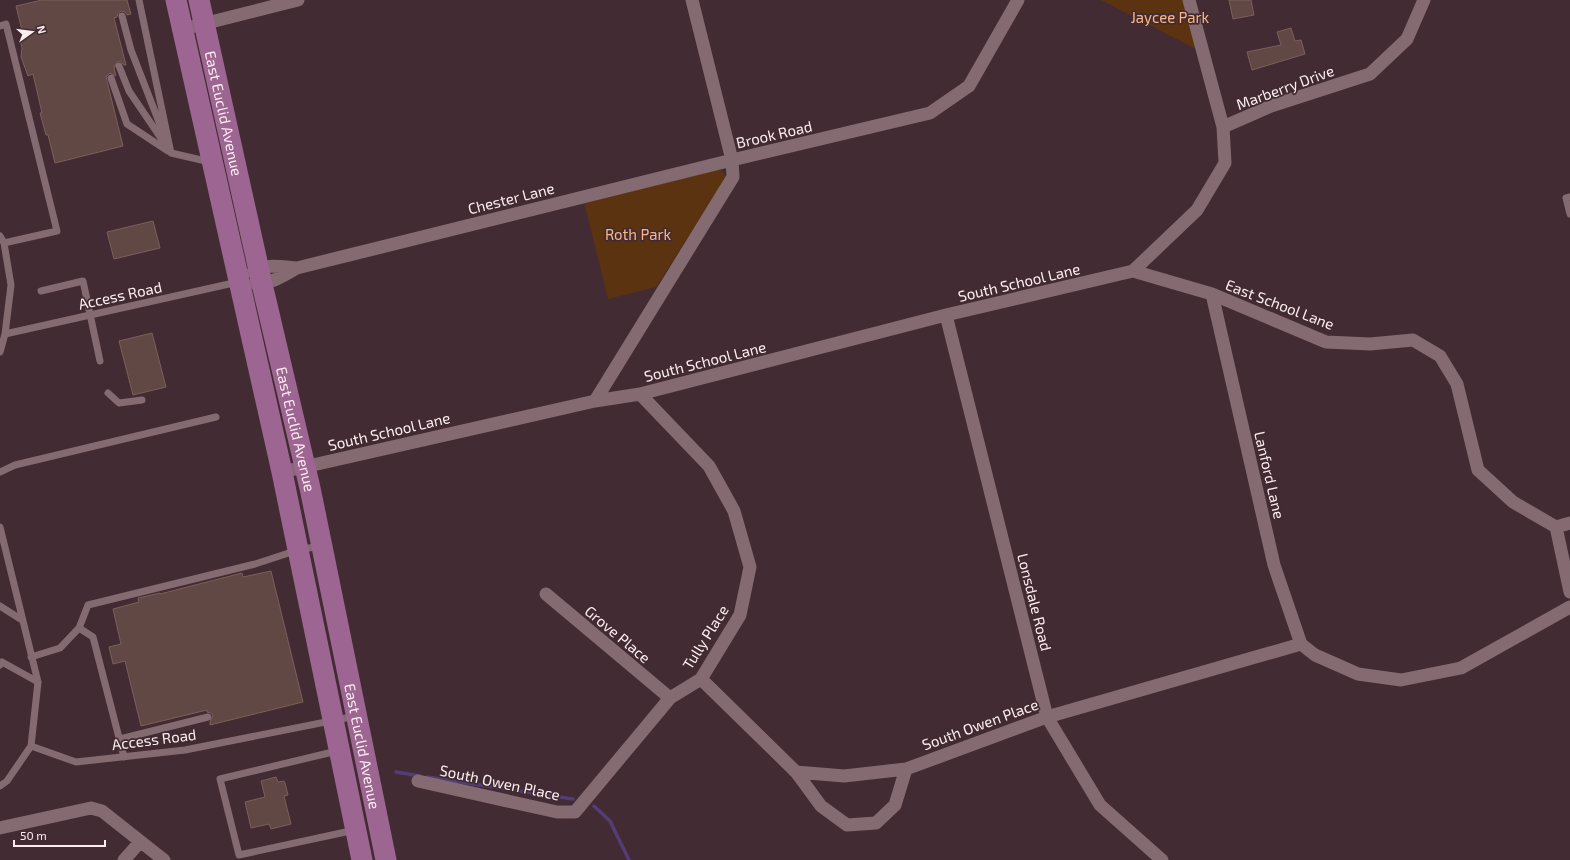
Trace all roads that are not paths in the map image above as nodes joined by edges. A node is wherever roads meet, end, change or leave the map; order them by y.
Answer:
1 (139, 0) edge
2 (176, 0) edge
3 (199, 0) edge
4 (298, 0) edge
5 (692, 0) edge
6 (1018, 0) edge
7 (1189, 0) edge
8 (1424, 0) edge
9 (122, 16) dead end
10 (204, 23) junction
11 (0, 26) edge
12 (183, 28) junction
13 (119, 66) dead end
14 (111, 78) dead end
15 (1223, 127) junction
16 (172, 153) junction
17 (732, 160) junction
18 (214, 163) junction
19 (1570, 197) edge
20 (1570, 214) edge
21 (0, 236) edge
22 (4, 243) junction
23 (1133, 271) junction
24 (261, 276) junction
25 (240, 282) junction
26 (41, 291) dead end
27 (1212, 294) junction
28 (90, 315) junction
29 (946, 316) junction
30 (5, 334) junction
31 (0, 352) edge
32 (100, 361) dead end
33 (108, 393) dead end
34 (640, 394) junction
35 (142, 400) dead end
36 (596, 401) junction
37 (216, 417) dead end
38 (305, 467) junction
39 (0, 472) edge
40 (282, 472) junction
41 (1570, 523) edge
42 (0, 527) edge
43 (1556, 527) junction
44 (322, 545) junction
45 (298, 550) junction
46 (1570, 592) edge
47 (546, 594) dead end
48 (0, 606) edge
49 (1570, 607) edge
50 (22, 620) junction
51 (79, 628) junction
52 (1301, 644) junction
53 (31, 657) junction
54 (0, 665) edge
55 (701, 679) junction
56 (38, 682) junction
57 (670, 698) junction
58 (357, 716) junction
59 (208, 717) dead end
60 (1047, 717) junction
61 (333, 721) junction
62 (120, 739) junction
63 (31, 746) junction
64 (339, 750) junction
65 (124, 757) junction
66 (906, 769) junction
67 (796, 772) junction
68 (418, 781) dead end
69 (0, 786) edge
70 (575, 812) joint
71 (0, 828) edge
72 (355, 830) junction
73 (140, 842) junction
74 (237, 858) edge
75 (160, 859) edge
76 (124, 860) edge
77 (362, 860) edge
78 (386, 860) edge
79 (1162, 860) edge

1 - 16 lane
2 - 12 main road, East Euclid Avenue
3 - 10 main road, East Euclid Avenue
4 - 10 street
5 - 17 street
6 - 17 street, Brook Road
7 - 15 street
8 - 15 street, Marberry Drive
9 - 16 lane
10 - 12 street
10 - 24 main road, East Euclid Avenue
11 - 22 lane
12 - 18 main road, East Euclid Avenue
13 - 16 lane
14 - 16 lane
15 - 23 street, Marberry Drive
16 - 18 lane
17 - 24 street, Chester Lane
17 - 36 street, Brook Road
18 - 25 main road, East Euclid Avenue
19 - 20 lane
21 - 22 lane
22 - 30 lane
23 - 27 street, East School Lane
23 - 29 street, South School Lane
24 - 25 street, Chester Lane
24 - 38 main road, East Euclid Avenue
25 - 28 lane, Access Road
25 - 40 main road, East Euclid Avenue
26 - 28 lane
27 - 43 street, East School Lane
27 - 52 street, Lanford Lane
28 - 30 lane, Access Road
28 - 32 lane
29 - 34 street, South School Lane
29 - 60 street, Lonsdale Road
30 - 31 lane
33 - 35 lane
34 - 36 street, South School Lane
34 - 55 street, Tully Place
36 - 38 street, South School Lane
37 - 39 lane
38 - 40 street, South School Lane
38 - 44 main road, East Euclid Avenue
40 - 45 main road, East Euclid Avenue
41 - 43 street
42 - 50 lane
43 - 46 street
44 - 45 lane
44 - 58 main road, East Euclid Avenue
45 - 51 lane
45 - 61 main road, East Euclid Avenue
47 - 57 street, Grove Place
48 - 50 lane
49 - 52 street
50 - 53 lane
51 - 53 lane
51 - 62 lane
52 - 60 street, South Owen Place
53 - 56 lane
54 - 56 lane
55 - 57 street, Tully Place
55 - 67 street
56 - 63 lane
57 - 70 street, Tully Place
58 - 61 lane, Access Road
58 - 78 main road, East Euclid Avenue
59 - 62 lane
60 - 66 street, South Owen Place
60 - 79 street, Lonsdale Road
61 - 64 main road, East Euclid Avenue
61 - 65 lane, Access Road
62 - 65 lane
63 - 65 lane, Access Road
63 - 69 lane
64 - 72 main road, East Euclid Avenue
64 - 74 lane
66 - 67 street, South Owen Place
66 - 67 street
68 - 70 street, South Owen Place
71 - 73 street
72 - 74 lane
72 - 77 main road, East Euclid Avenue
73 - 75 street
73 - 76 street

